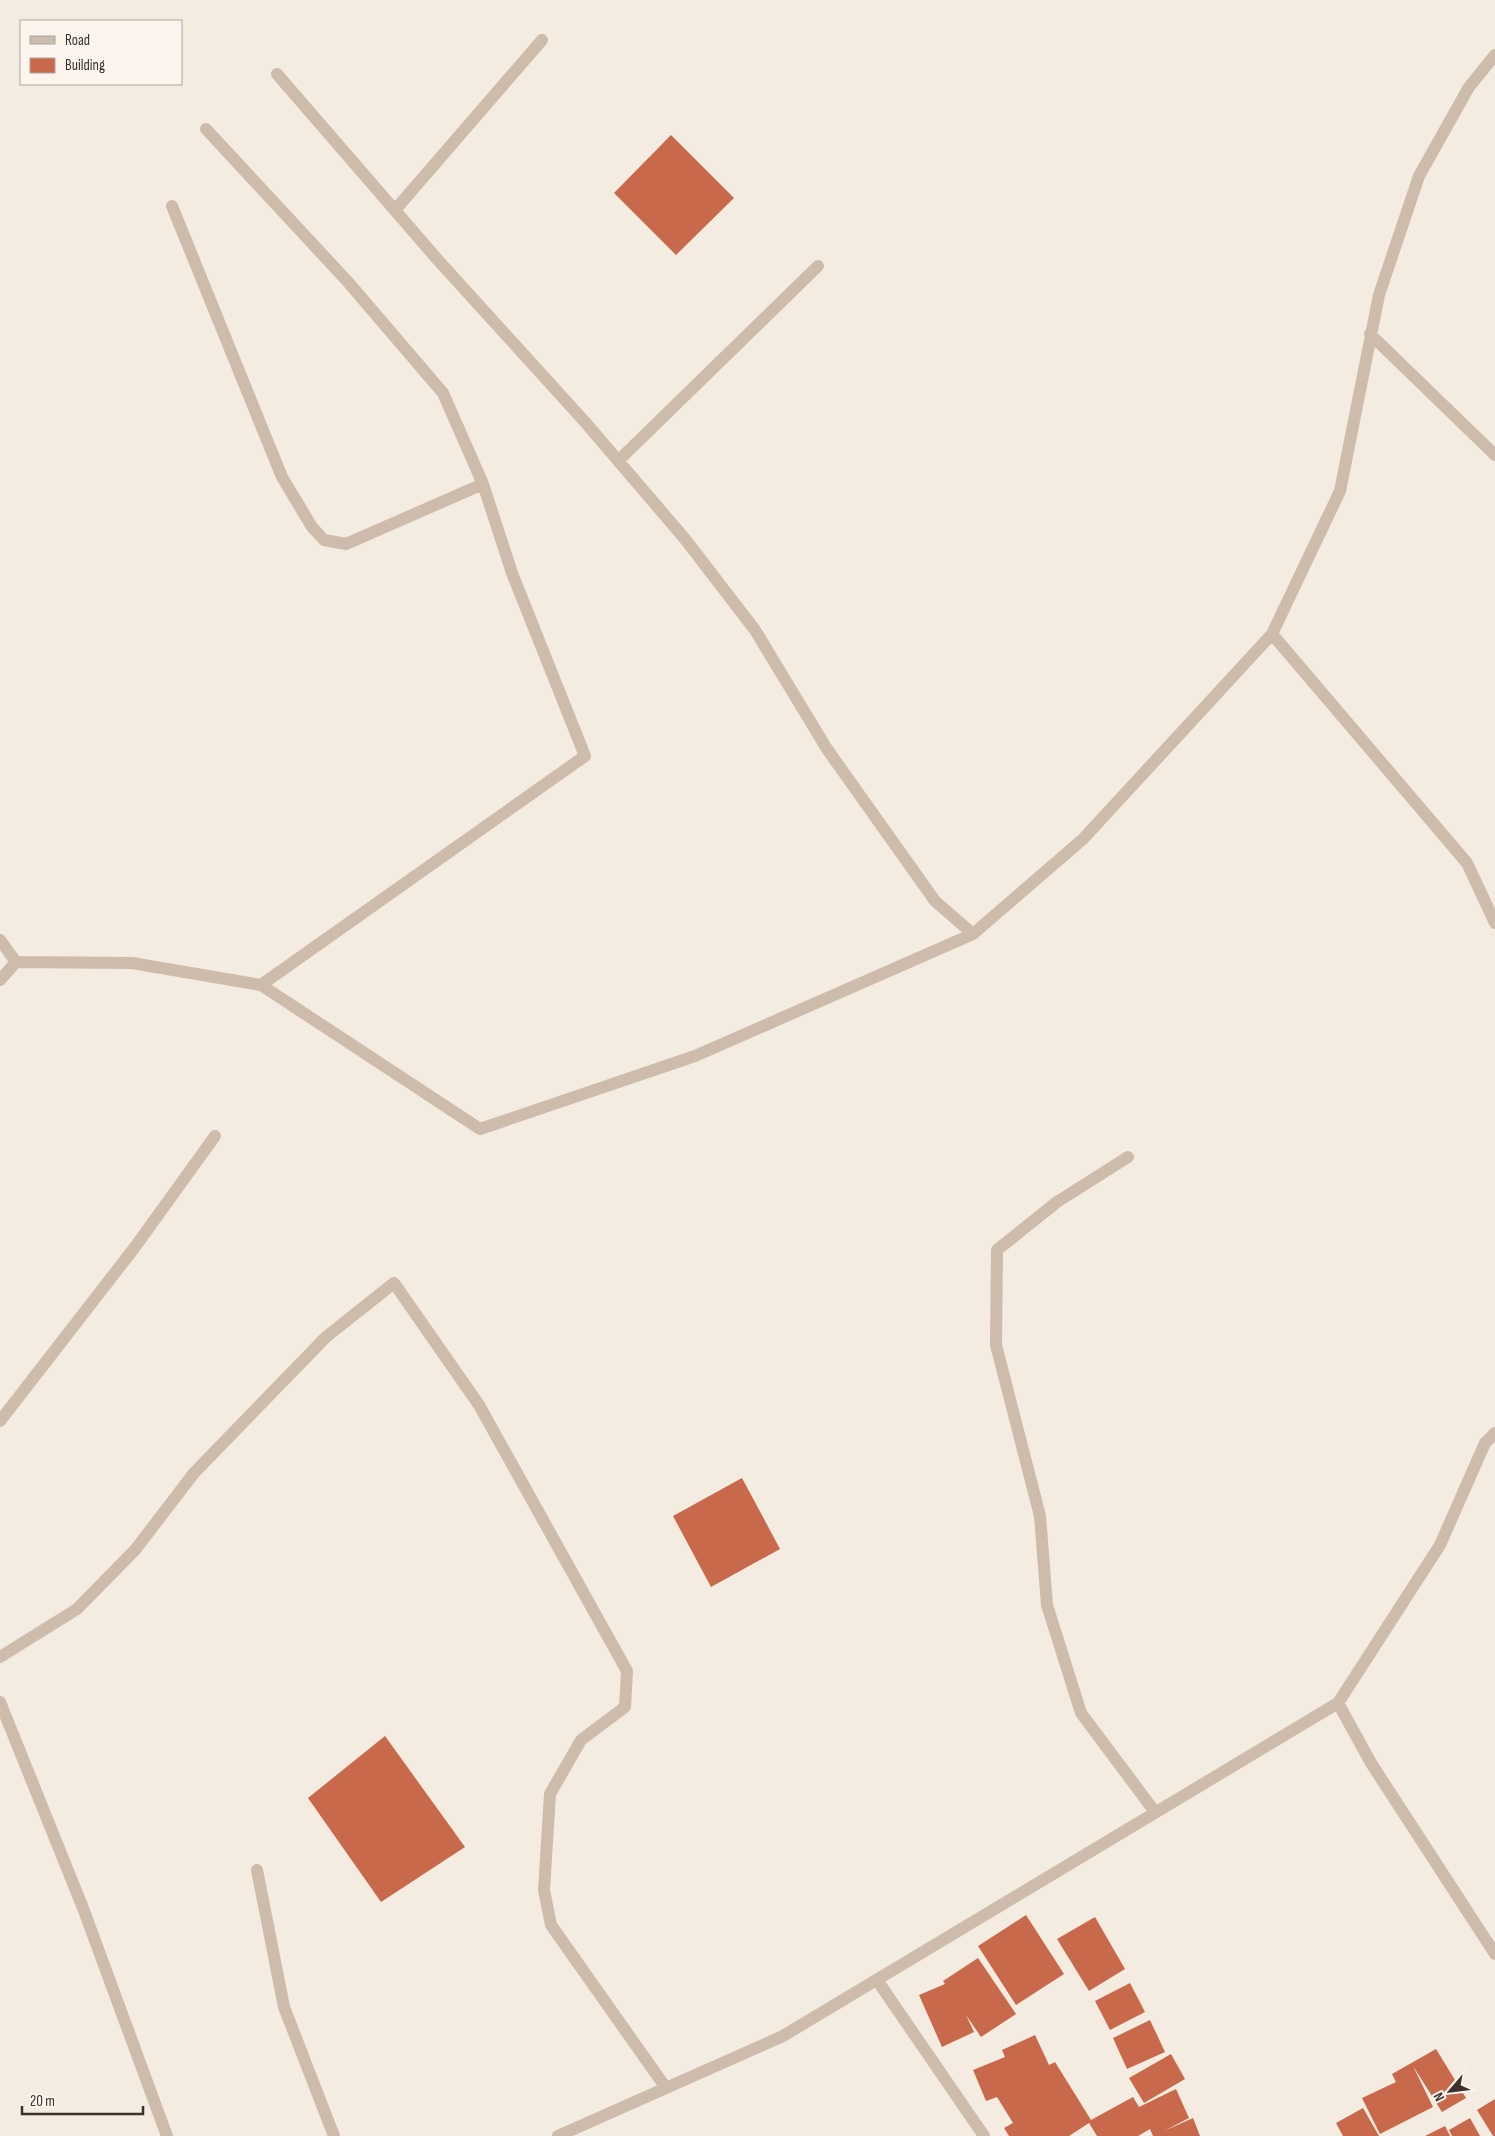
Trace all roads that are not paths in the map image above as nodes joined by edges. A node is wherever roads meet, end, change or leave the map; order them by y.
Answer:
1 (542, 40) dead end
2 (1495, 55) edge
3 (277, 74) dead end
4 (206, 129) dead end
5 (172, 206) dead end
6 (395, 210) junction
7 (818, 266) dead end
8 (1370, 334) junction
9 (1495, 455) edge
10 (618, 461) junction
11 (484, 484) junction
12 (1272, 634) junction
13 (1495, 923) edge
14 (973, 934) junction
15 (0, 940) edge
16 (16, 962) junction
17 (0, 980) edge
18 (261, 985) junction
19 (215, 1136) dead end
20 (1128, 1157) dead end
21 (0, 1421) edge
22 (1495, 1433) edge
23 (0, 1658) edge
24 (0, 1702) edge
25 (1338, 1703) junction
26 (1154, 1812) junction
27 (257, 1870) dead end
28 (1495, 1954) edge
29 (877, 1980) junction
30 (666, 2088) junction
31 (167, 2136) edge
32 (334, 2136) edge
33 (558, 2136) edge
34 (984, 2136) edge

1 - 6 street
2 - 8 street
3 - 6 street
4 - 11 street
5 - 11 street
6 - 10 street
7 - 10 street
8 - 9 street
8 - 12 street
10 - 14 street
11 - 18 street
12 - 13 street
12 - 14 street
14 - 18 street
15 - 16 street
16 - 17 street
16 - 18 street
19 - 21 street
20 - 26 street
22 - 25 street
23 - 30 street
24 - 31 street
25 - 26 street
25 - 28 street
26 - 29 street
27 - 32 street
29 - 30 street
29 - 34 street
30 - 33 street

